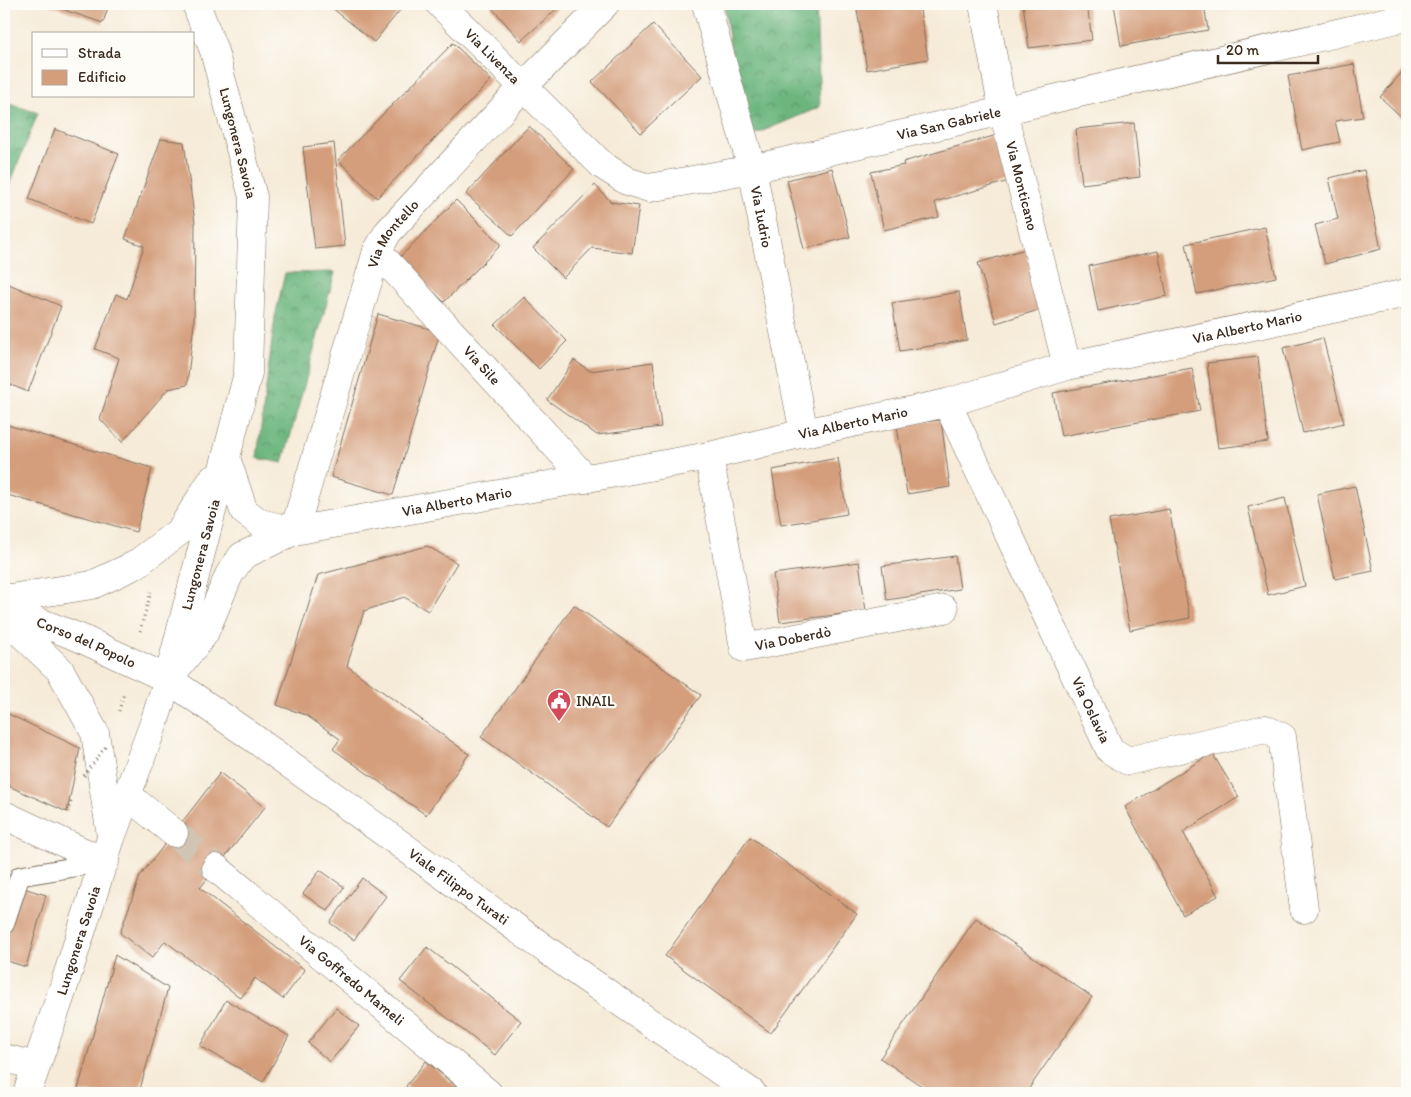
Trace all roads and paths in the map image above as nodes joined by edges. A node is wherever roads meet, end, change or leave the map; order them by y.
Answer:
1 (196, 4) edge
2 (440, 4) edge
3 (606, 4) edge
4 (706, 4) edge
5 (983, 4) edge
6 (1403, 13) edge
7 (524, 86) junction
8 (1003, 111) junction
9 (752, 169) junction
10 (377, 251) junction
11 (1407, 293) edge
12 (1066, 366) junction
13 (947, 403) junction
14 (804, 433) junction
15 (709, 456) junction
16 (226, 458) junction
17 (586, 478) junction
18 (294, 531) junction
19 (4, 599) edge
20 (4, 608) edge
21 (944, 609) dead end
22 (4, 617) edge
23 (168, 679) junction
24 (106, 746) dead end
25 (84, 776) dead end
26 (127, 794) junction
27 (4, 815) edge
28 (174, 833) tunnel mouth
29 (108, 850) junction
30 (216, 868) tunnel mouth
31 (1304, 909) dead end
32 (4, 925) edge
33 (4, 1058) edge
34 (36, 1066) junction
35 (27, 1093) edge
36 (488, 1093) edge
37 (752, 1093) edge

1 - 16 street, Lungonera Savoia
2 - 7 street, Via Livenza
3 - 7 street, Via Montello
4 - 9 street, Via Iudrio
5 - 8 street, Via Monticano
6 - 8 street, Via San Gabriele
7 - 9 street, Via San Gabriele
7 - 10 street, Via Montello
8 - 9 street, Via San Gabriele
8 - 12 street, Via Monticano
9 - 14 street, Via Iudrio
10 - 17 street, Via Sile
10 - 18 street, Via Montello
11 - 12 street, Via Alberto Mario
12 - 13 street, Via Alberto Mario
13 - 14 street, Via Alberto Mario
13 - 31 street, Via Oslavia
14 - 15 street, Via Alberto Mario
15 - 17 street, Via Alberto Mario
15 - 21 street, Via Doberdò
16 - 18 street, Via Alberto Mario
16 - 19 street
16 - 23 street, Lungonera Savoia
17 - 18 street, Via Alberto Mario
18 - 23 street, Via Alberto Mario
20 - 23 street, Corso del Popolo
22 - 29 street
23 - 26 street, Lungonera Savoia
23 - 37 street, Viale Filippo Turati
24 - 25 path, bridge
26 - 28 street
26 - 29 street, Lungonera Savoia
27 - 29 street
29 - 32 lane
29 - 34 street, Lungonera Savoia
30 - 36 street, Via Goffredo Mameli
33 - 34 street
34 - 35 street, Lungonera Savoia

